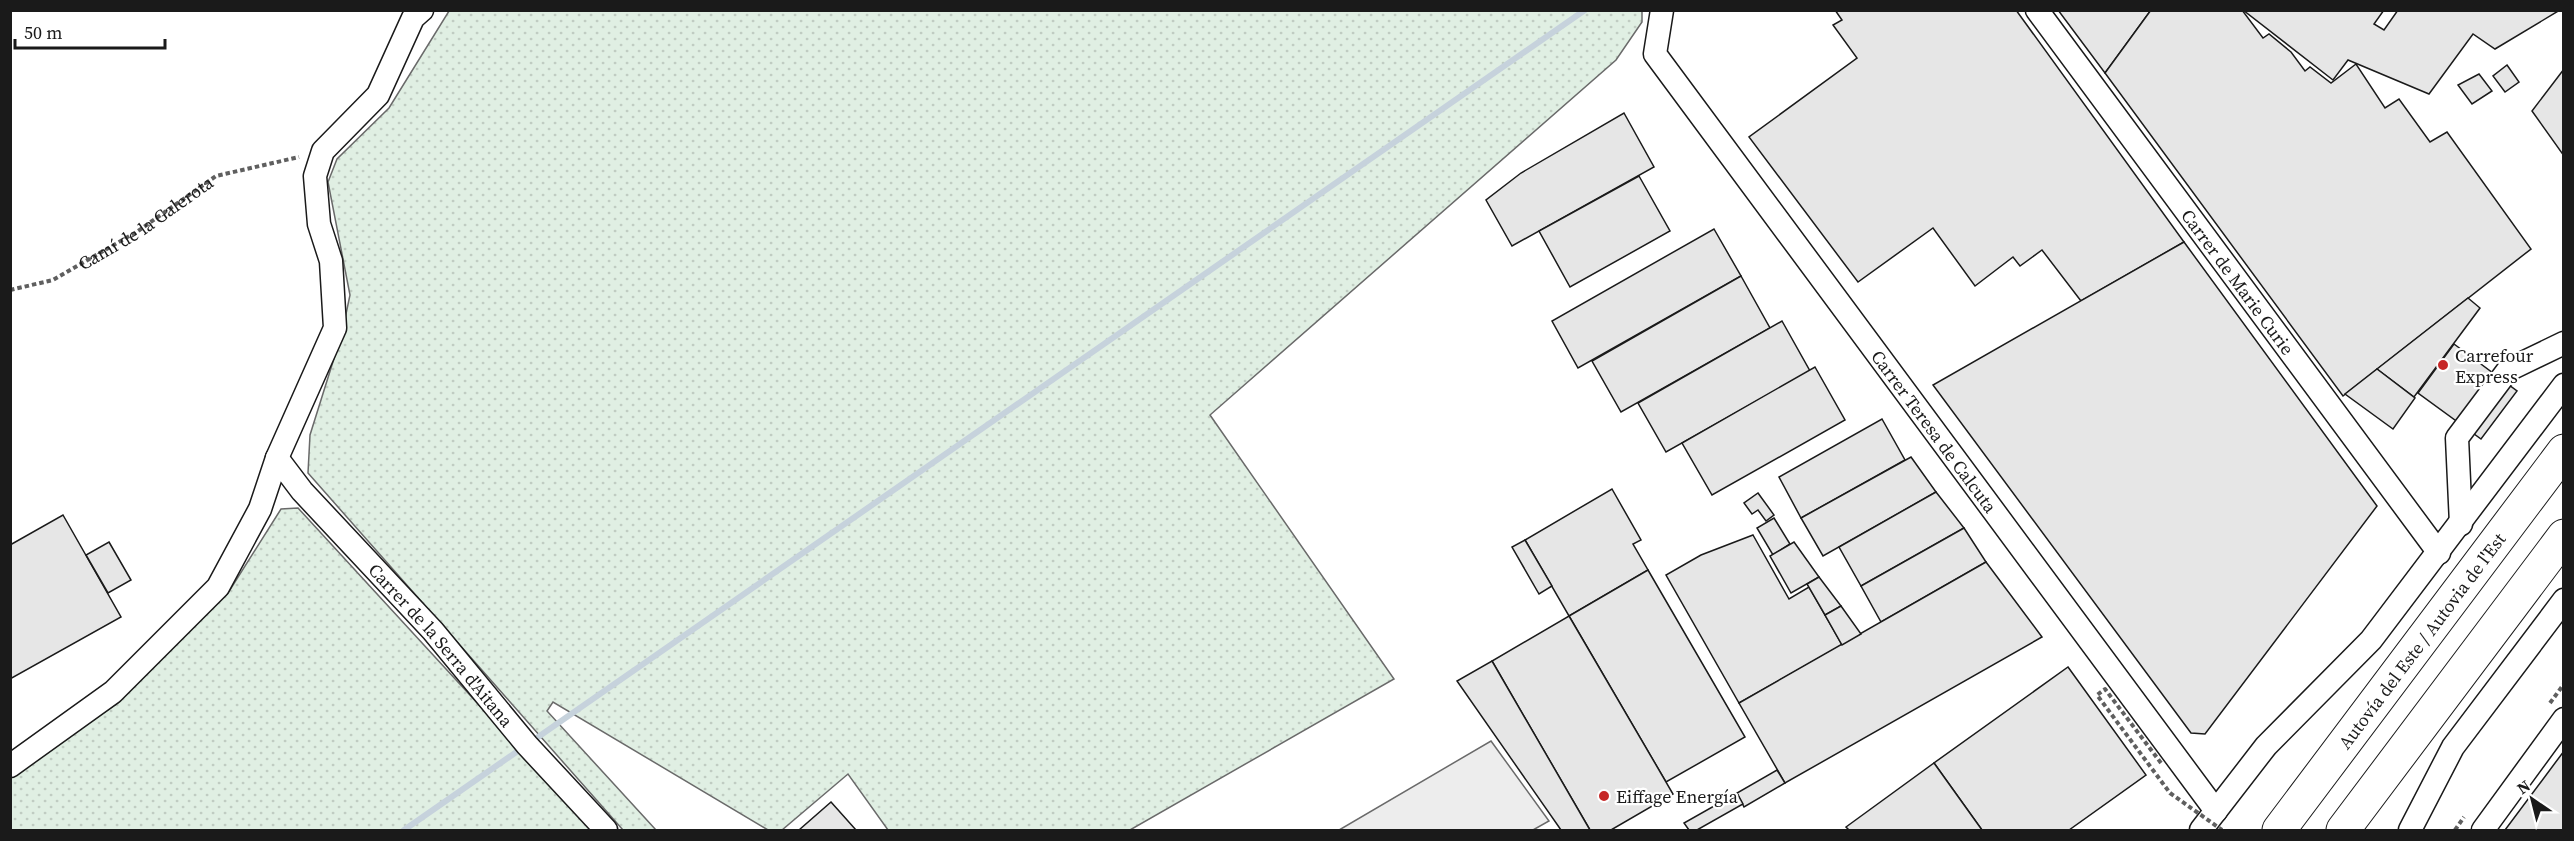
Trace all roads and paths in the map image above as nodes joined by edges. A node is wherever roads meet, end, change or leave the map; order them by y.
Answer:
1 (422, 10) edge
2 (1662, 10) edge
3 (2037, 10) edge
4 (323, 151) junction
5 (10, 290) edge
6 (2564, 343) edge
7 (2564, 385) edge
8 (2564, 451) edge
9 (277, 458) junction
10 (2461, 524) junction
11 (2564, 536) edge
12 (2439, 553) junction
13 (2564, 600) edge
14 (2564, 684) edge
15 (2553, 699) dead end
16 (2564, 719) edge
17 (2161, 763) dead end
18 (10, 766) edge
19 (2219, 821) edge
20 (606, 831) edge
21 (2201, 831) edge
22 (2279, 831) edge
23 (2343, 831) edge
24 (2410, 831) edge
25 (2482, 831) edge

1 - 4 street
2 - 19 street, Carrer Teresa de Calcuta
3 - 12 street, Carrer de Marie Curie
4 - 5 path, Camí de la Galerota
4 - 9 street
6 - 10 street
7 - 10 street
8 - 22 highway, Autovía del Este / Autovia de l'Est
9 - 18 street
9 - 20 street, Carrer de la Serra d'Aitana
10 - 12 street
11 - 23 highway
12 - 19 street
13 - 24 street
14 - 15 path
16 - 25 street
17 - 19 path, bridge
19 - 21 street

